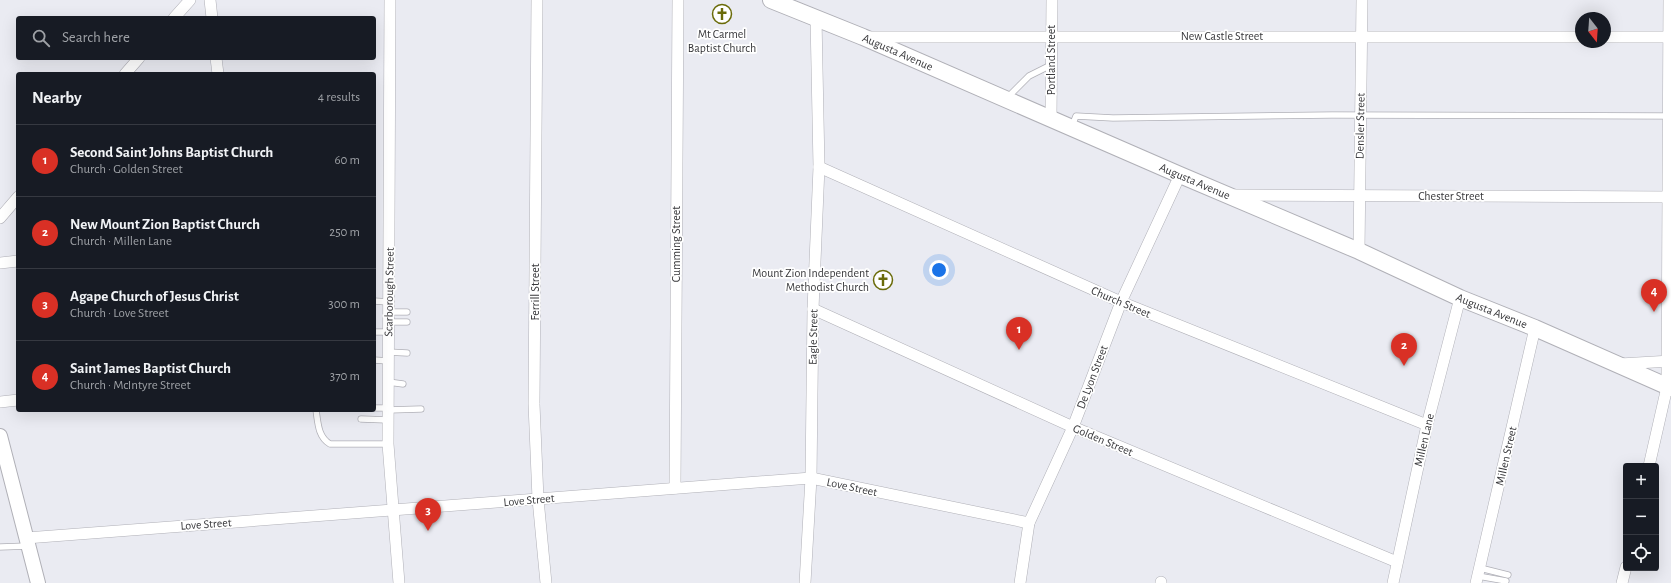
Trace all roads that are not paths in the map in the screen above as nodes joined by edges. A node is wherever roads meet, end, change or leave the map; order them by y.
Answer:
1 (190, 0) edge
2 (210, 0) edge
3 (390, 0) edge
4 (537, 0) edge
5 (678, 0) edge
6 (771, 0) edge
7 (1052, 0) edge
8 (1362, 0) edge
9 (1669, 0) edge
10 (176, 16) edge
11 (212, 16) edge
12 (816, 18) junction
13 (1051, 36) junction
14 (1362, 36) junction
15 (1575, 36) edge
16 (863, 37) junction
17 (1611, 37) edge
18 (1670, 37) edge
19 (137, 60) edge
20 (216, 60) edge
21 (1051, 65) junction
22 (127, 72) edge
23 (218, 72) edge
24 (1006, 100) junction
25 (1360, 115) junction
26 (1670, 116) edge
27 (1051, 119) junction
28 (1071, 128) junction
29 (819, 167) junction
30 (1180, 175) junction
31 (1230, 195) junction
32 (1359, 196) junction
33 (1669, 197) edge
34 (16, 199) edge
35 (0, 218) edge
36 (1359, 251) junction
37 (16, 261) edge
38 (0, 263) edge
39 (1669, 276) edge
40 (1460, 298) junction
41 (1121, 302) junction
42 (376, 304) edge
43 (813, 309) junction
44 (407, 312) dead end
45 (388, 317) junction
46 (407, 322) dead end
47 (1535, 328) junction
48 (376, 330) edge
49 (407, 353) dead end
50 (388, 356) junction
51 (376, 359) edge
52 (1669, 361) edge
53 (1617, 364) junction
54 (388, 382) junction
55 (403, 384) dead end
56 (1669, 387) edge
57 (16, 400) edge
58 (0, 402) edge
59 (376, 409) edge
60 (421, 409) dead end
61 (316, 412) edge
62 (388, 413) junction
63 (361, 419) dead end
64 (1427, 425) junction
65 (1073, 427) junction
66 (0, 436) edge
67 (388, 444) junction
68 (1650, 463) edge
69 (811, 478) junction
70 (675, 488) junction
71 (538, 499) junction
72 (392, 510) junction
73 (1029, 523) junction
74 (27, 542) junction
75 (0, 547) edge
76 (1397, 562) junction
77 (1625, 571) edge
78 (1478, 575) edge
79 (1506, 578) dead end
80 (38, 583) edge
81 (399, 583) edge
82 (546, 583) edge
83 (805, 583) edge
84 (1020, 583) edge
85 (1393, 583) edge
86 (1622, 583) edge

1 - 10 street
2 - 11 street
3 - 45 street, Scarborough Street
4 - 71 street, Ferrill Street
5 - 70 street, Cumming Street
6 - 12 main road, Augusta Avenue
7 - 13 street, Portland Street
8 - 14 street, Densler Street
9 - 18 street
12 - 16 main road, Augusta Avenue
12 - 29 street, Eagle Street
13 - 14 street, New Castle Street
13 - 16 street, New Castle Street
13 - 21 street, Portland Street
14 - 15 street, New Castle Street
14 - 25 street, Densler Street
16 - 24 main road, Augusta Avenue
17 - 18 street
18 - 26 street
19 - 22 street
20 - 23 street
21 - 24 lane
21 - 27 street, Portland Street
24 - 27 main road, Augusta Avenue
25 - 26 lane
25 - 28 lane
25 - 32 street, Densler Street
26 - 33 street
27 - 28 main road, Augusta Avenue
28 - 30 main road, Augusta Avenue
29 - 41 street, Church Street
29 - 43 street, Eagle Street
30 - 31 main road, Augusta Avenue
30 - 41 street, De Lyon Street
31 - 32 street, Chester Street
31 - 36 main road, Augusta Avenue
32 - 33 street, Chester Street
32 - 36 street, Densler Street
33 - 39 street
34 - 35 street
36 - 40 main road, Augusta Avenue
37 - 38 street
39 - 52 street
40 - 47 main road, Augusta Avenue
40 - 64 street, Millen Lane
41 - 64 street, Church Street
41 - 65 street, De Lyon Street
42 - 45 lane
43 - 65 street, Golden Street
43 - 69 street, Eagle Street
44 - 45 lane
45 - 46 lane
45 - 48 lane
45 - 50 street, Scarborough Street
47 - 53 main road, Augusta Avenue
47 - 78 street, Millen Street
49 - 50 lane
50 - 51 lane
50 - 54 street, Scarborough Street
52 - 53 street, Augusta Avenue
52 - 56 street
53 - 56 main road, Augusta Avenue
54 - 55 lane
54 - 62 street, Scarborough Street
56 - 68 street
57 - 58 street
59 - 62 lane
60 - 62 lane
61 - 67 lane
62 - 63 lane
62 - 67 street, Scarborough Street
64 - 76 street, Millen Lane
65 - 73 street, De Lyon Street
65 - 76 street, Golden Street
66 - 74 street
67 - 72 street, Scarborough Street
69 - 70 street, Love Street
69 - 73 street, Love Street
69 - 83 street, Eagle Street
70 - 71 street, Love Street
71 - 72 street, Love Street
71 - 82 street, Ferrill Street
72 - 74 street, Love Street
72 - 81 street, Scarborough Street
73 - 84 street, De Lyon Street
74 - 75 lane
74 - 80 street
76 - 85 street, Millen Lane
77 - 86 street
78 - 79 lane

